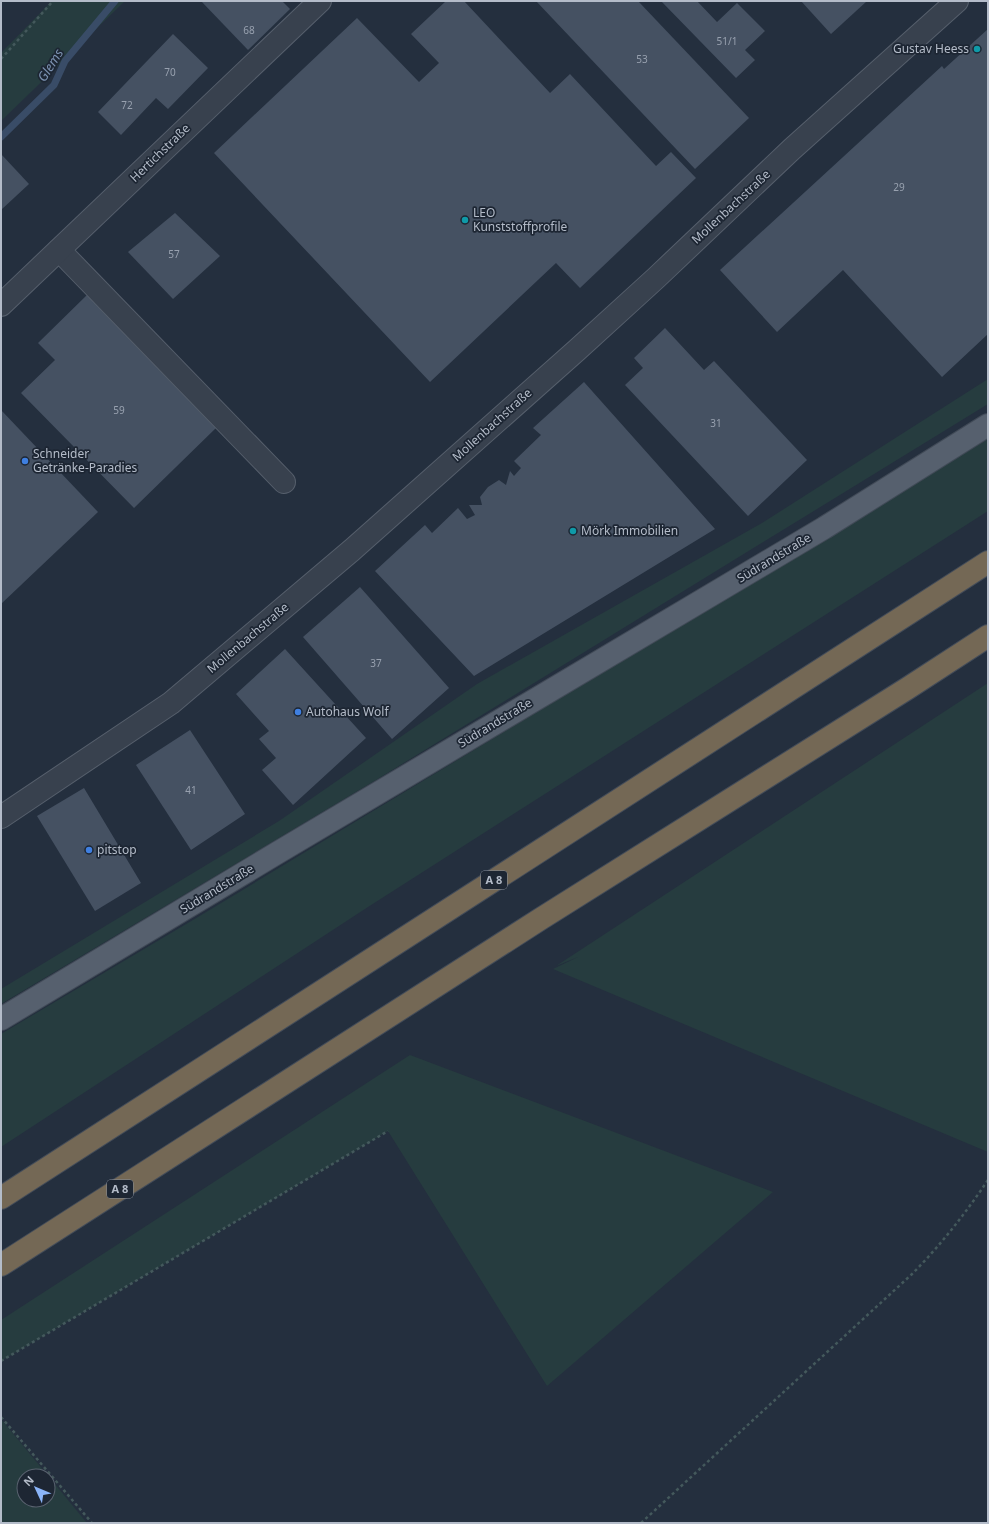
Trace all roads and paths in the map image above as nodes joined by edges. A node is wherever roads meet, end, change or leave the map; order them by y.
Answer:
1 (53, 1) edge
2 (320, 1) edge
3 (957, 1) edge
4 (1, 59) edge
5 (59, 250) junction
6 (1, 305) edge
7 (988, 425) edge
8 (284, 482) dead end
9 (988, 562) edge
10 (988, 636) edge
11 (1, 817) edge
12 (1, 1019) edge
13 (388, 1131) dead end
14 (988, 1180) edge
15 (1, 1198) edge
16 (1, 1265) edge
17 (1, 1361) edge
18 (1, 1417) edge
19 (92, 1523) edge
20 (641, 1523) edge

1 - 4 path
2 - 5 street, Hertichstraße
3 - 11 street, Mollenbachstraße
5 - 6 street, Hertichstraße
5 - 8 street
7 - 12 main road, Südrandstraße
9 - 15 highway, A 8
10 - 16 highway, A 8
13 - 17 path
14 - 20 path
18 - 19 path

